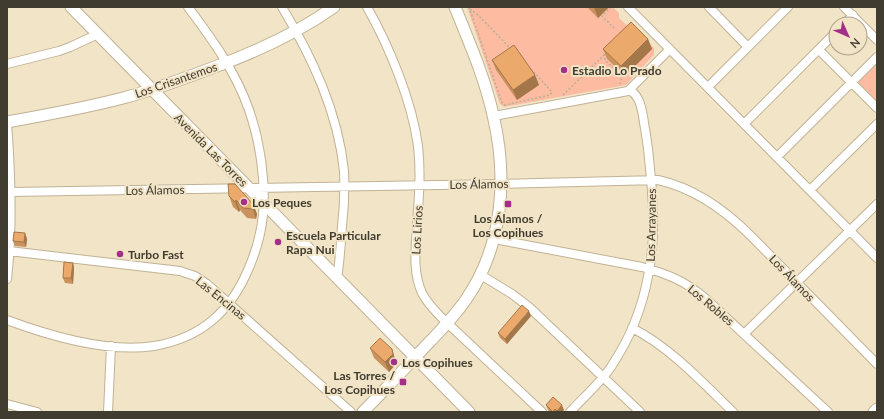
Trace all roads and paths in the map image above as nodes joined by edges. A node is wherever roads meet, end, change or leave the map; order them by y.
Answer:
1 (71, 7) edge
2 (188, 7) edge
3 (282, 7) edge
4 (334, 7) edge
5 (367, 7) edge
6 (455, 7) edge
7 (611, 7) edge
8 (628, 7) edge
9 (709, 7) edge
10 (775, 7) edge
11 (788, 7) edge
12 (844, 7) edge
13 (469, 8) edge
14 (782, 14) junction
15 (853, 16) edge
16 (614, 29) dead end
17 (296, 31) junction
18 (868, 31) edge
19 (98, 34) junction
20 (828, 40) edge
21 (877, 40) edge
22 (748, 47) junction
23 (670, 49) junction
24 (512, 50) edge
25 (608, 50) edge
26 (818, 50) junction
27 (604, 54) junction
28 (877, 57) edge
29 (227, 63) junction
30 (7, 64) edge
31 (531, 70) edge
32 (851, 83) junction
33 (620, 84) dead end
34 (708, 87) junction
35 (152, 89) junction
36 (630, 90) junction
37 (570, 94) dead end
38 (877, 108) edge
39 (494, 116) junction
40 (7, 123) edge
41 (744, 124) junction
42 (877, 124) edge
43 (777, 157) junction
44 (651, 180) junction
45 (501, 184) junction
46 (419, 186) junction
47 (344, 187) junction
48 (249, 188) junction
49 (264, 188) junction
50 (810, 190) junction
51 (10, 192) junction
52 (264, 203) junction
53 (877, 204) edge
54 (850, 231) junction
55 (494, 239) junction
56 (9, 251) junction
57 (877, 258) edge
58 (650, 269) junction
59 (481, 275) junction
60 (337, 278) junction
61 (7, 279) edge
62 (797, 283) junction
63 (229, 304) junction
64 (7, 320) edge
65 (448, 324) junction
66 (632, 328) junction
67 (744, 334) junction
68 (111, 346) junction
69 (415, 357) junction
70 (877, 364) edge
71 (603, 377) junction
72 (7, 404) edge
73 (877, 409) edge
74 (37, 412) edge
75 (108, 412) edge
76 (351, 412) edge
77 (363, 412) edge
78 (469, 412) edge
79 (542, 412) edge
80 (570, 412) edge
81 (640, 412) edge
82 (733, 412) edge
83 (828, 412) edge
84 (874, 412) edge

1 - 19 street, Avenida Las Torres
2 - 29 street
3 - 17 street
4 - 17 street, Los Crisantemos
5 - 46 street, Los Lirios
6 - 39 street
7 - 16 path
8 - 23 street
9 - 22 street
10 - 14 street
11 - 14 street
12 - 15 street
13 - 24 path
13 - 31 path
14 - 22 street
17 - 29 street, Los Crisantemos
17 - 47 street
18 - 21 street
19 - 30 street
19 - 35 street, Avenida Las Torres
20 - 26 street
22 - 34 street
23 - 34 street
23 - 36 street
25 - 27 path
26 - 32 street
26 - 41 street
27 - 33 path
27 - 37 path
28 - 32 street
29 - 35 street, Los Crisantemos
29 - 49 street
32 - 38 street
32 - 43 street
34 - 41 street
35 - 40 street, Los Crisantemos
35 - 48 street, Avenida Las Torres
36 - 39 street
36 - 44 street, Los Arrayanes
39 - 45 street
40 - 51 street
41 - 43 street
42 - 50 street
43 - 50 street
44 - 45 street, Los Álamos
44 - 58 street, Los Arrayanes
44 - 62 street, Los Álamos
45 - 46 street, Los Álamos
45 - 55 street
46 - 47 street, Los Álamos
46 - 65 street, Los Lirios
47 - 49 street, Los Álamos
47 - 60 street
48 - 49 street, Los Álamos
48 - 51 street, Los Álamos
48 - 52 street, Avenida Las Torres
49 - 52 street
50 - 54 street
51 - 56 street
52 - 60 street, Avenida Las Torres
52 - 63 street
53 - 54 street
54 - 57 street
54 - 62 street
55 - 58 street, Los Robles
55 - 59 street
56 - 61 street
56 - 63 street, Las Encinas
58 - 66 street, Los Arrayanes
58 - 67 street, Los Robles
59 - 65 street
59 - 71 street
60 - 69 street, Avenida Las Torres
62 - 67 street
62 - 70 street, Los Álamos
63 - 68 street
63 - 76 street, Las Encinas
64 - 68 street
65 - 69 street
65 - 79 street, Los Lirios
66 - 71 street, Los Arrayanes
66 - 82 street
67 - 83 street, Los Robles
68 - 75 street
69 - 77 street
69 - 78 street, Avenida Las Torres
71 - 80 street, Los Arrayanes
71 - 81 street
72 - 74 street
73 - 84 street

